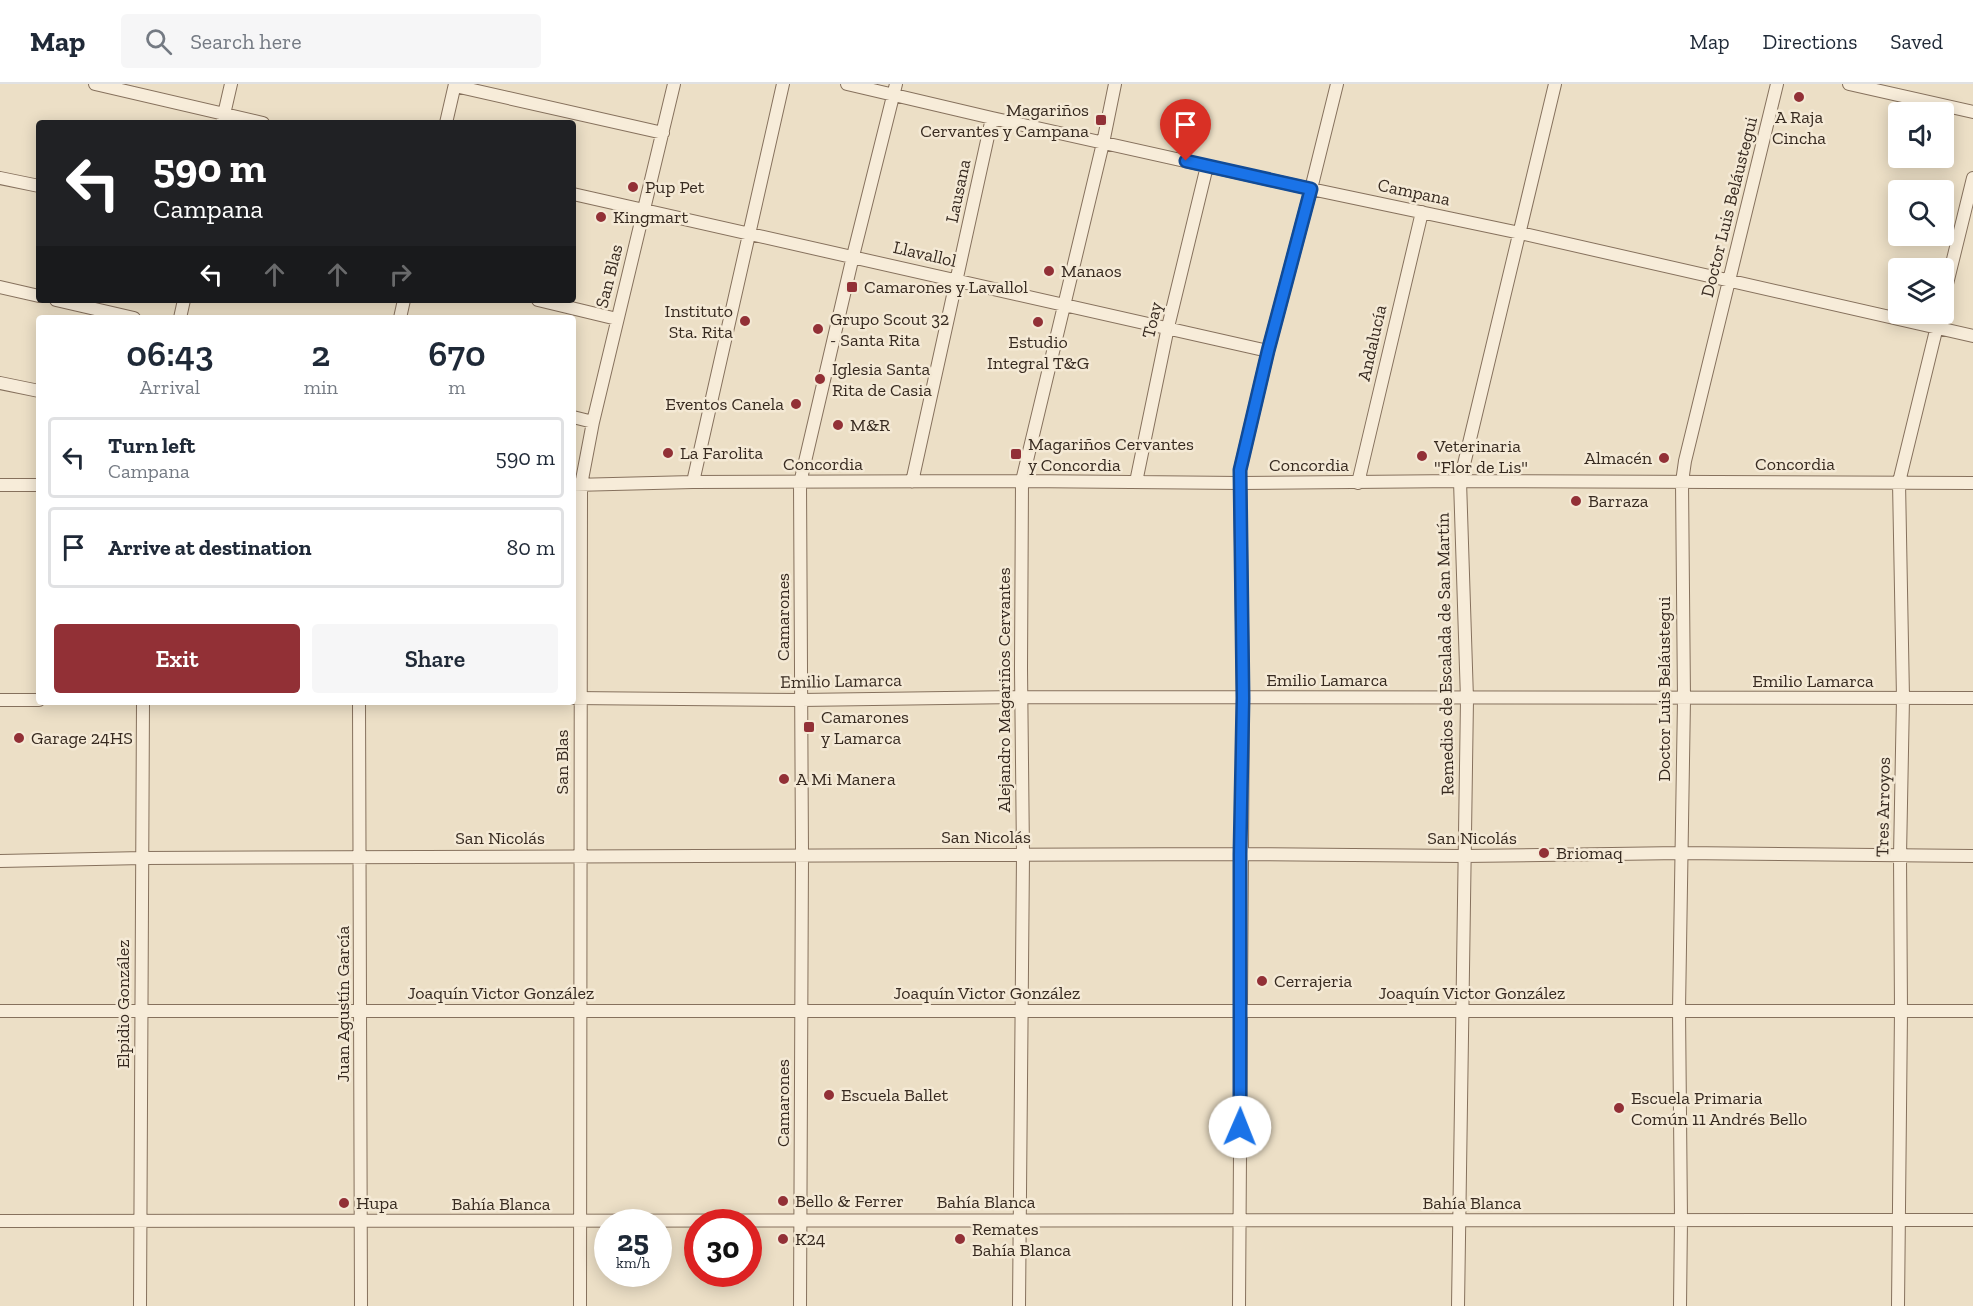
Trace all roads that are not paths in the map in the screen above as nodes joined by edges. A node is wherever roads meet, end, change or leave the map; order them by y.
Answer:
1 (95, 84) edge
2 (231, 84) edge
3 (674, 84) edge
4 (783, 84) edge
5 (847, 84) edge
6 (1115, 84) edge
7 (1337, 84) edge
8 (1555, 84) edge
9 (1777, 84) edge
10 (1849, 84) edge
11 (455, 85) edge
12 (1888, 88) edge
13 (894, 89) edge
14 (1973, 112) edge
15 (223, 118) edge
16 (992, 118) junction
17 (239, 120) edge
18 (447, 120) edge
19 (663, 133) junction
20 (1103, 143) junction
21 (1207, 166) junction
22 (0, 178) edge
23 (1973, 178) edge
24 (36, 185) edge
25 (1311, 189) junction
26 (576, 195) edge
27 (645, 210) junction
28 (1422, 212) junction
29 (1520, 233) junction
30 (749, 234) junction
31 (853, 256) junction
32 (1953, 258) edge
33 (958, 280) junction
34 (1730, 281) junction
35 (0, 287) edge
36 (36, 295) edge
37 (69, 303) edge
38 (550, 303) edge
39 (1064, 305) junction
40 (121, 315) edge
41 (617, 319) junction
42 (1937, 324) edge
43 (1168, 327) junction
44 (1936, 328) junction
45 (1973, 336) edge
46 (1268, 351) junction
47 (0, 382) edge
48 (36, 390) edge
49 (576, 418) edge
50 (593, 422) junction
51 (1023, 481) junction
52 (1460, 481) junction
53 (693, 482) junction
54 (912, 482) junction
55 (1136, 482) junction
56 (1682, 482) junction
57 (800, 483) junction
58 (1240, 483) junction
59 (1358, 483) junction
60 (1899, 483) junction
61 (1973, 483) edge
62 (0, 485) edge
63 (36, 485) edge
64 (577, 485) edge
65 (1022, 697) junction
66 (576, 698) edge
67 (1243, 698) junction
68 (1903, 698) junction
69 (1973, 698) edge
70 (1467, 699) junction
71 (1684, 699) junction
72 (0, 700) edge
73 (36, 700) edge
74 (801, 700) junction
75 (143, 705) edge
76 (359, 705) edge
77 (1681, 853) junction
78 (1240, 854) junction
79 (802, 855) junction
80 (1023, 855) junction
81 (1973, 855) edge
82 (581, 856) junction
83 (1463, 856) junction
84 (1900, 856) junction
85 (361, 857) junction
86 (143, 858) junction
87 (0, 861) edge
88 (1242, 1010) junction
89 (1679, 1010) junction
90 (0, 1011) edge
91 (141, 1011) junction
92 (361, 1011) junction
93 (801, 1011) junction
94 (1901, 1011) junction
95 (1973, 1011) edge
96 (581, 1012) junction
97 (1022, 1012) junction
98 (1461, 1012) junction
99 (1681, 1219) junction
100 (1020, 1220) junction
101 (1899, 1220) junction
102 (1973, 1220) edge
103 (0, 1221) edge
104 (361, 1221) junction
105 (801, 1221) junction
106 (1239, 1221) junction
107 (1459, 1221) junction
108 (141, 1222) junction
109 (580, 1222) junction
110 (140, 1306) edge
111 (361, 1306) edge
112 (580, 1306) edge
113 (800, 1306) edge
114 (1019, 1306) edge
115 (1239, 1306) edge
116 (1458, 1306) edge
117 (1680, 1306) edge
118 (1898, 1306) edge

1 - 15 street
2 - 15 street
3 - 19 street, San Blas
4 - 30 street
5 - 13 street, Campana
6 - 20 street, Alejandro Magariños Cervantes
7 - 25 street
8 - 29 street, Remedios de Escalada de San Martín
9 - 34 street, Doctor Luis Beláustegui
10 - 12 street
11 - 18 street
11 - 19 street
12 - 14 street
13 - 16 street, Campana
13 - 31 street, Camarones
15 - 17 street
16 - 20 street, Campana
16 - 33 street, Lausana
19 - 27 street, San Blas
20 - 21 street, Campana
20 - 39 street, Alejandro Magariños Cervantes
21 - 25 street, Campana
21 - 43 street, Toay
22 - 24 street
23 - 32 street
25 - 28 street, Campana
25 - 46 street
26 - 27 street, Llavallol
27 - 30 street, Llavallol
27 - 41 street, San Blas
28 - 29 street, Campana
28 - 59 street, Andalucía
29 - 34 street, Campana
29 - 52 street, Remedios de Escalada de San Martín
30 - 31 street, Llavallol
30 - 53 street
31 - 33 street, Llavallol
31 - 57 street, Camarones
33 - 39 street, Llavallol
33 - 54 street, Lausana
34 - 44 street, Campana
34 - 56 street, Doctor Luis Beláustegui
35 - 36 street
37 - 40 street
38 - 41 street
39 - 43 street, Llavallol
39 - 51 street, Alejandro Magariños Cervantes
41 - 50 street, San Blas
42 - 44 street, Tres Arroyos
43 - 46 street, Llavallol
43 - 55 street, Toay
44 - 45 street, Campana
44 - 60 street, Tres Arroyos
46 - 58 street
47 - 48 street
49 - 50 street
50 - 64 street, San Blas
51 - 54 street, Concordia
51 - 55 street, Concordia
51 - 65 street, Alejandro Magariños Cervantes
52 - 56 street, Concordia
52 - 59 street, Concordia
52 - 70 street, Remedios de Escalada de San Martín
53 - 57 street, Concordia
53 - 64 street, Concordia
54 - 57 street, Concordia
55 - 58 street, Concordia
56 - 60 street, Concordia
56 - 71 street, Doctor Luis Beláustegui
57 - 74 street, Camarones
58 - 59 street, Concordia
58 - 67 street
60 - 61 street, Concordia
60 - 68 street, Tres Arroyos
62 - 63 street
64 - 66 street, San Blas
65 - 67 street, Emilio Lamarca
65 - 74 street, Emilio Lamarca
65 - 80 street, Alejandro Magariños Cervantes
66 - 74 street, Emilio Lamarca
66 - 82 street, San Blas
67 - 70 street, Emilio Lamarca
67 - 78 street
68 - 69 street, Emilio Lamarca
68 - 71 street, Emilio Lamarca
68 - 84 street, Tres Arroyos
70 - 71 street, Emilio Lamarca
70 - 83 street, Remedios de Escalada de San Martín
71 - 77 street, Doctor Luis Beláustegui
72 - 73 street
74 - 79 street, Camarones
75 - 86 street, Elpidio González
76 - 85 street, Juan Agustín García
77 - 83 street, San Nicolás
77 - 84 street, San Nicolás
77 - 89 street, Doctor Luis Beláustegui
78 - 80 street, San Nicolás
78 - 83 street, San Nicolás
78 - 88 street
79 - 80 street, San Nicolás
79 - 82 street, San Nicolás
79 - 93 street, Camarones
80 - 97 street, Alejandro Magariños Cervantes
81 - 84 street, San Nicolás
82 - 85 street, San Nicolás
82 - 96 street, San Blas
83 - 98 street, Remedios de Escalada de San Martín
84 - 94 street, Tres Arroyos
85 - 86 street, San Nicolás
85 - 92 street, Juan Agustín García
86 - 87 street, San Nicolás
86 - 91 street, Elpidio González
88 - 97 street, Joaquín Victor González
88 - 98 street, Joaquín Victor González
88 - 106 street
89 - 94 street, Joaquín Victor González
89 - 98 street, Joaquín Victor González
89 - 99 street, Doctor Luis Beláustegui
90 - 91 street, Joaquín Victor González
91 - 92 street, Joaquín Victor González
91 - 108 street, Elpidio González
92 - 96 street, Joaquín Victor González
92 - 104 street, Juan Agustín García
93 - 96 street, Joaquín Victor González
93 - 97 street, Joaquín Victor González
93 - 105 street, Camarones
94 - 95 street, Joaquín Victor González
94 - 101 street, Tres Arroyos
96 - 109 street, San Blas
97 - 100 street, Alejandro Magariños Cervantes
98 - 107 street, Remedios de Escalada de San Martín
99 - 101 street, Bahía Blanca
99 - 107 street, Bahía Blanca
99 - 117 street, Doctor Luis Beláustegui
100 - 105 street, Bahía Blanca
100 - 106 street, Bahía Blanca
100 - 114 street, Alejandro Magariños Cervantes
101 - 102 street, Bahía Blanca
101 - 118 street, Tres Arroyos
103 - 108 street, Bahía Blanca
104 - 108 street, Bahía Blanca
104 - 109 street, Bahía Blanca
104 - 111 street, Juan Agustín García
105 - 109 street, Bahía Blanca
105 - 113 street, Camarones
106 - 107 street, Bahía Blanca
106 - 115 street
107 - 116 street, Remedios de Escalada de San Martín
108 - 110 street, Elpidio González
109 - 112 street, San Blas

